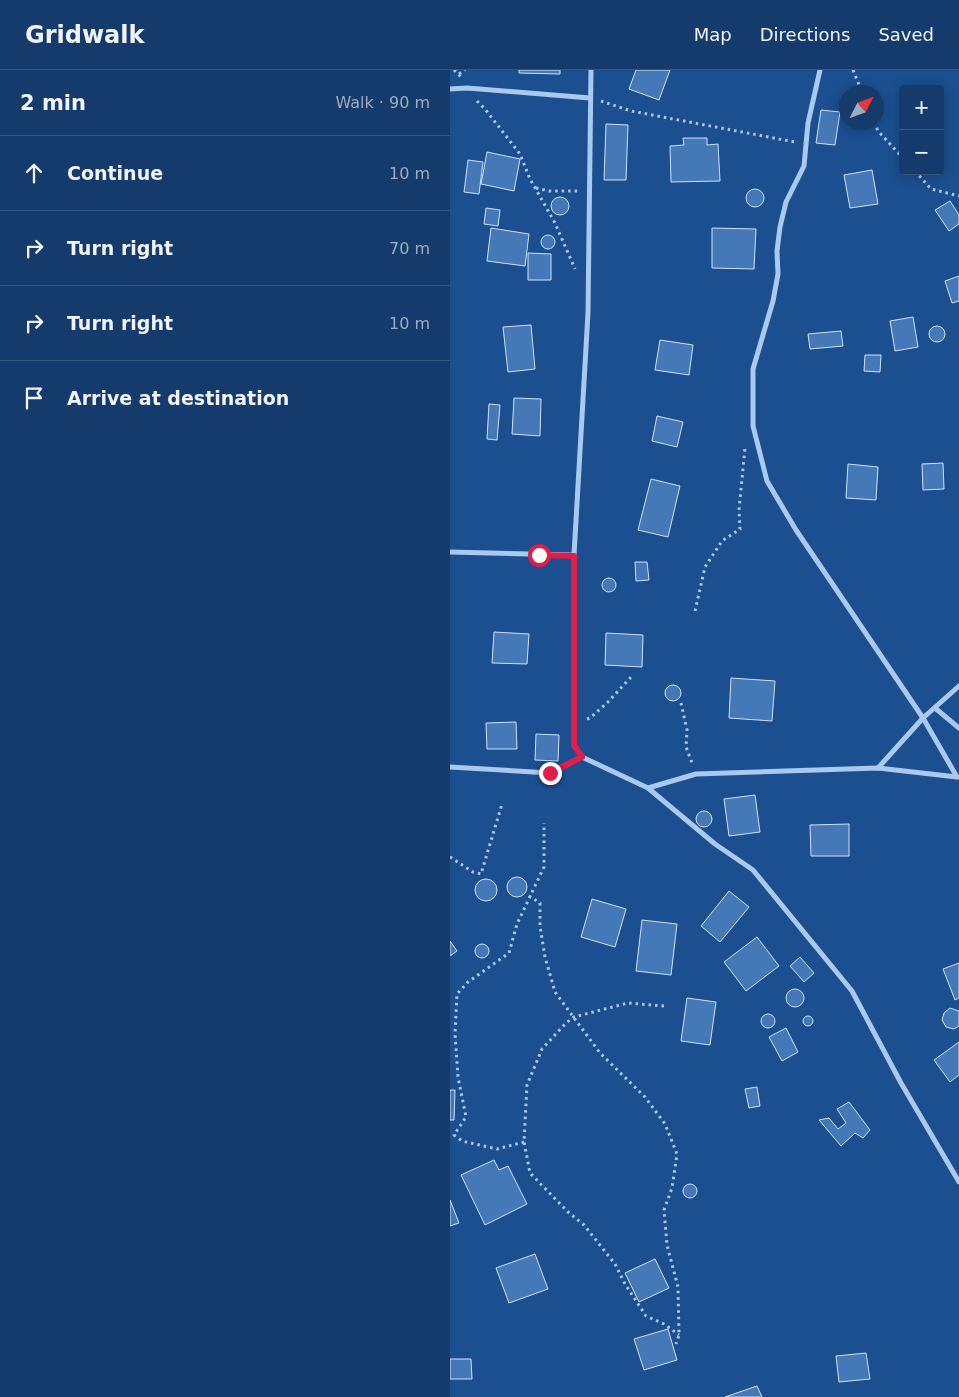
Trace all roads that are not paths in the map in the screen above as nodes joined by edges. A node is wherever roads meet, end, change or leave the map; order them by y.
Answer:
1 (591, 70) edge
2 (820, 70) edge
3 (450, 89) edge
4 (590, 98) junction
5 (450, 552) edge
6 (574, 556) junction
7 (959, 686) edge
8 (935, 708) junction
9 (923, 718) junction
10 (959, 728) edge
11 (582, 757) junction
12 (450, 767) edge
13 (878, 768) junction
14 (648, 788) junction
15 (959, 1182) edge

1 - 4 street
2 - 9 street
3 - 4 street
4 - 6 street
5 - 6 street
6 - 11 street
7 - 8 street
8 - 9 street
8 - 10 street
9 - 13 street
9 - 13 street
11 - 12 street
11 - 14 street
13 - 14 street
14 - 15 street

